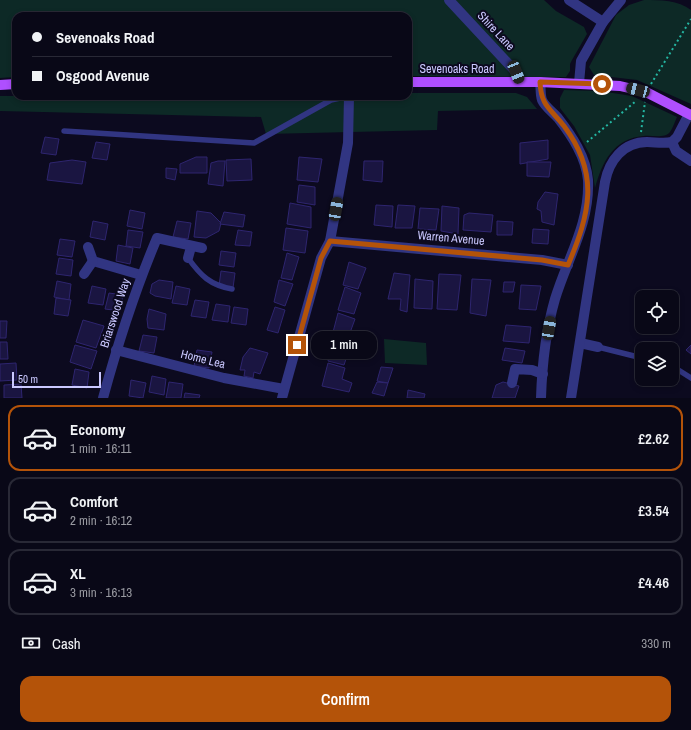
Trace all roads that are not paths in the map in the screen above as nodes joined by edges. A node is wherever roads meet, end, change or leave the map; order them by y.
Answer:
1 (449, 0) edge
2 (569, 0) edge
3 (621, 0) edge
4 (602, 22) junction
5 (412, 82) edge
6 (520, 82) junction
7 (540, 82) junction
8 (579, 83) junction
9 (12, 84) edge
10 (0, 85) edge
11 (331, 100) edge
12 (348, 100) edge
13 (690, 115) edge
14 (64, 131) dead end
15 (672, 142) junction
16 (691, 161) edge
17 (330, 241) junction
18 (88, 247) dead end
19 (191, 247) junction
20 (202, 248) dead end
21 (188, 258) joint
22 (92, 261) junction
23 (568, 265) junction
24 (84, 274) dead end
25 (141, 275) junction
26 (232, 289) dead end
27 (580, 343) junction
28 (598, 347) joint
29 (116, 350) junction
30 (635, 356) edge
31 (679, 370) edge
32 (543, 374) junction
33 (691, 378) edge
34 (512, 383) dead end
35 (283, 394) edge
36 (103, 398) edge
37 (541, 398) edge
38 (570, 398) edge

1 - 6 street, Shire Lane
2 - 4 street
3 - 4 street
4 - 8 street
5 - 6 main road, Sevenoaks Road
6 - 7 main road, Sevenoaks Road
7 - 8 main road, Sevenoaks Road
7 - 23 street
8 - 13 main road, Sevenoaks Road
9 - 10 main road
11 - 14 lane
12 - 17 street
13 - 15 street
15 - 16 street
15 - 27 street
17 - 23 street, Warren Avenue
17 - 35 street
18 - 22 street
19 - 20 street
19 - 21 street
19 - 25 street, Briarswood Way
21 - 26 lane
22 - 24 street
22 - 25 street
23 - 32 street
25 - 29 street, Briarswood Way
27 - 28 street
27 - 38 street
28 - 30 lane
29 - 35 street, Home Lea
29 - 36 street, Briarswood Way
31 - 33 lane
32 - 34 street
32 - 37 street

